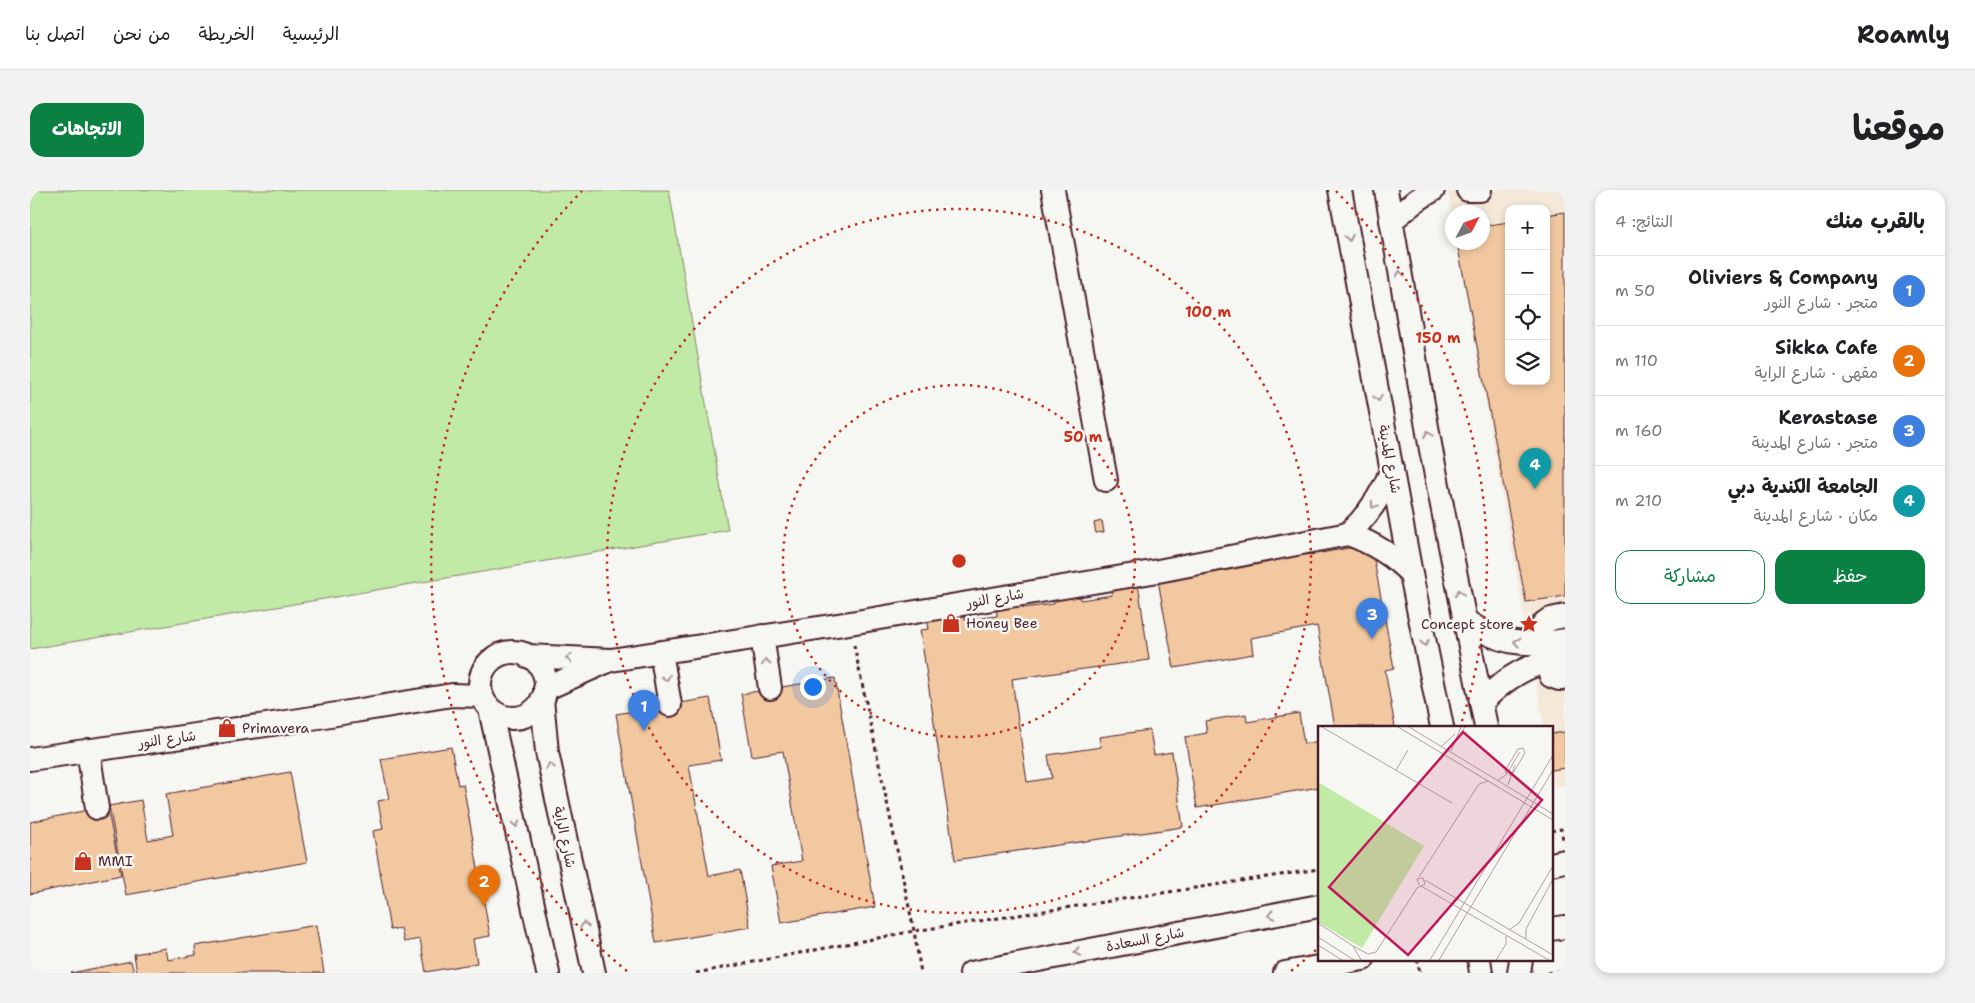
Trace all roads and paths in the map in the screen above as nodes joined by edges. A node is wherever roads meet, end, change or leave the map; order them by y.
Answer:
1 (1053, 190) edge
2 (1340, 190) edge
3 (1386, 190) edge
4 (1432, 190) edge
5 (1468, 190) edge
6 (1480, 190) edge
7 (1391, 221) junction
8 (1392, 469) junction
9 (1106, 480) dead end
10 (1348, 534) junction
11 (1412, 574) junction
12 (1565, 616) edge
13 (1464, 620) junction
14 (850, 623) junction
15 (762, 636) junction
16 (1565, 640) edge
17 (661, 652) junction
18 (1551, 654) edge
19 (526, 656) junction
20 (611, 660) junction
21 (1565, 678) edge
22 (770, 688) dead end
23 (544, 694) junction
24 (484, 695) junction
25 (1481, 703) junction
26 (670, 704) dead end
27 (1442, 726) edge
28 (1486, 726) edge
29 (88, 750) junction
30 (30, 759) edge
31 (97, 808) dead end
32 (1552, 831) edge
33 (1564, 852) edge
34 (1552, 863) edge
35 (1318, 868) edge
36 (1318, 906) edge
37 (1565, 927) edge
38 (1552, 929) edge
39 (914, 931) junction
40 (1357, 960) edge
41 (1417, 960) edge
42 (1479, 960) edge
43 (1521, 960) edge
44 (1565, 970) edge
45 (548, 973) edge
46 (594, 973) edge
47 (696, 973) edge
48 (921, 973) edge
49 (971, 973) edge
50 (1285, 973) edge
51 (1420, 973) edge
52 (1481, 973) edge
53 (1519, 973) edge
54 (1547, 973) edge

1 - 9 street
2 -> 8 street, شارع المدينة
3 - 7 street
4 - 7 street
5 - 6 street
13 -> 7 street
8 -> 10 street
8 - 11 street, شارع المدينة
10 - 11 street
10 - 14 street, شارع النور
11 -> 27 street, شارع المدينة
12 - 18 street
18 -> 13 street
13 - 25 street
14 - 15 street, شارع النور
14 - 39 path
15 - 17 street, شارع النور
22 -> 15 street
16 - 18 street
17 - 20 street, شارع النور
17 -> 26 street
18 - 21 street
18 - 25 street
20 -> 19 street
19 - 23 street
19 - 24 street
20 - 23 street
23 - 24 street
46 -> 23 street, شارع الراية
24 - 29 street, شارع النور
24 -> 45 street
25 - 28 street
29 - 30 street, شارع النور
29 - 31 street
32 - 33 path
33 - 34 street
35 - 39 path
36 -> 49 street, شارع السعادة
37 - 38 street
39 - 47 path
39 - 48 path
40 - 50 street
41 - 51 path
42 - 52 street
43 - 53 street
44 - 54 path

